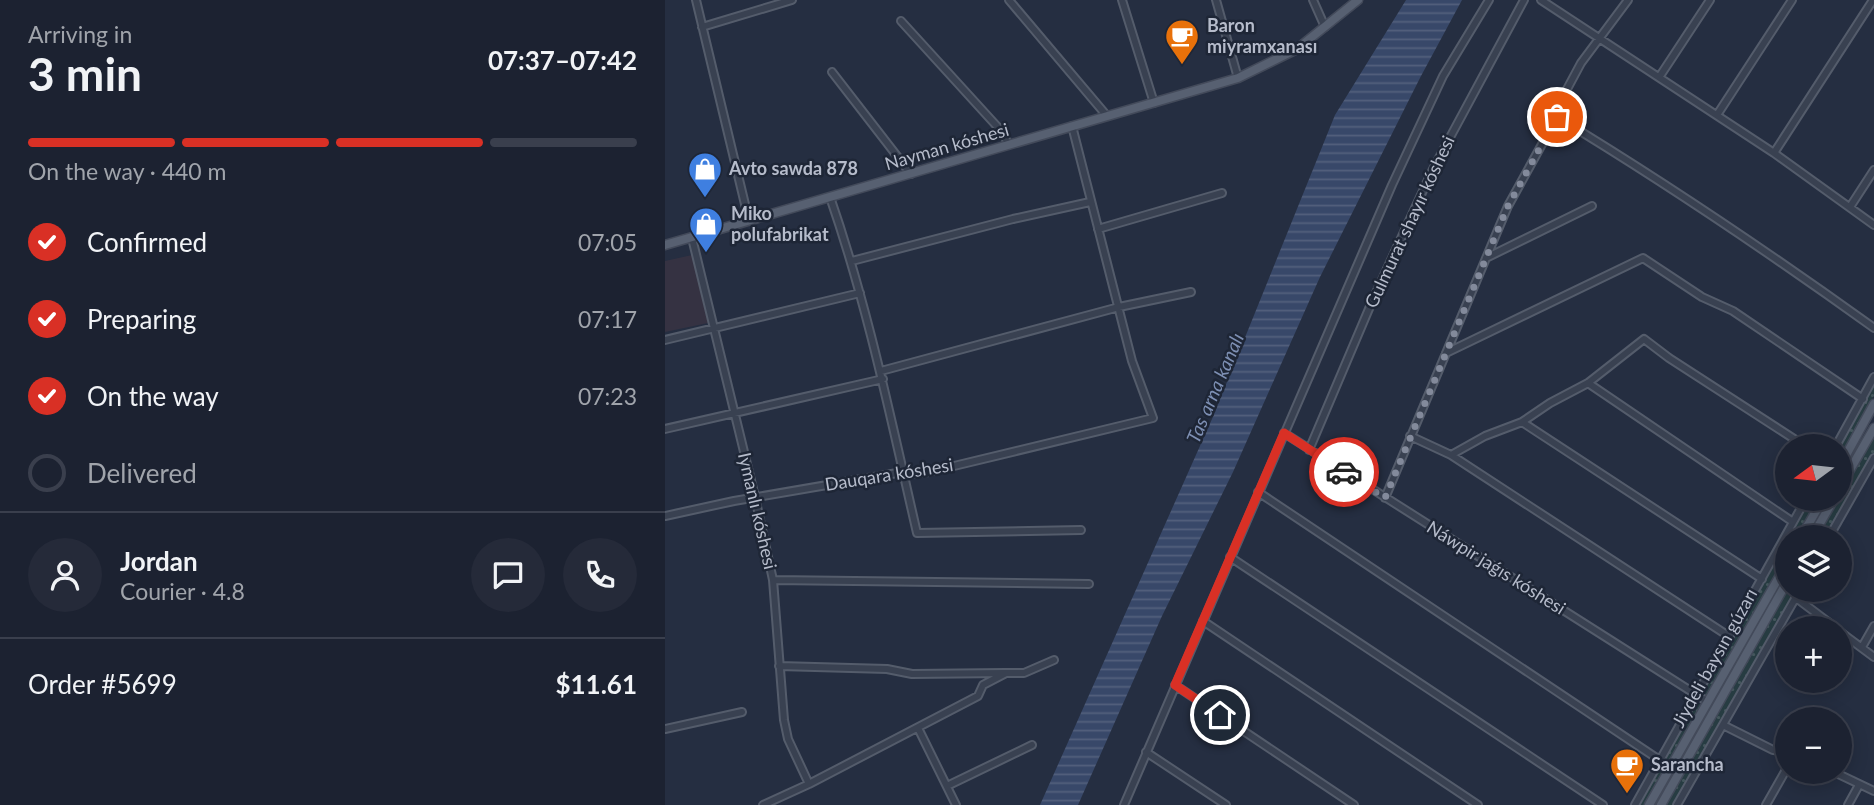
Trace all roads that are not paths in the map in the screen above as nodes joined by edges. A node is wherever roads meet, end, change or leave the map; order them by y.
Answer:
1 (696, 0) edge
2 (792, 0) edge
3 (1009, 0) edge
4 (1122, 0) edge
5 (1216, 0) edge
6 (1313, 0) edge
7 (1322, 0) edge
8 (1358, 0) edge
9 (1489, 0) edge
10 (1524, 0) edge
11 (1541, 0) edge
12 (1627, 0) edge
13 (1710, 0) edge
14 (1791, 0) edge
15 (1874, 0) edge
16 (1315, 8) junction
17 (901, 21) dead end
18 (702, 27) junction
19 (1325, 27) junction
20 (1601, 38) junction
21 (832, 72) dead end
22 (1660, 76) junction
23 (1238, 78) junction
24 (1154, 103) junction
25 (1717, 115) junction
26 (1107, 116) junction
27 (1557, 117) junction
28 (1072, 127) junction
29 (1007, 145) junction
30 (1774, 153) junction
31 (1874, 170) edge
32 (911, 174) junction
33 (1223, 193) dead end
34 (830, 198) junction
35 (1090, 202) junction
36 (1592, 206) dead end
37 (1850, 207) junction
38 (749, 220) junction
39 (1874, 225) edge
40 (1098, 229) junction
41 (692, 238) junction
42 (665, 245) edge
43 (1486, 258) junction
44 (852, 261) junction
45 (1191, 292) dead end
46 (860, 293) junction
47 (1119, 307) junction
48 (714, 328) junction
49 (1874, 328) edge
50 (665, 340) edge
51 (1446, 353) junction
52 (881, 371) junction
53 (1874, 377) edge
54 (883, 379) junction
55 (1588, 383) junction
56 (1863, 399) junction
57 (1874, 404) edge
58 (735, 413) junction
59 (1522, 422) junction
60 (1874, 428) edge
61 (665, 429) edge
62 (1284, 433) junction
63 (1786, 434) edge
64 (1843, 434) edge
65 (1410, 436) junction
66 (1852, 444) edge
67 (1309, 450) junction
68 (1451, 455) junction
69 (1874, 458) edge
70 (1852, 466) edge
71 (903, 472) junction
72 (1258, 492) junction
73 (755, 497) junction
74 (1385, 498) junction
75 (1800, 511) edge
76 (665, 516) edge
77 (1793, 522) junction
78 (1836, 525) edge
79 (1081, 530) dead end
80 (1230, 557) junction
81 (1762, 579) junction
82 (773, 580) junction
83 (1089, 584) dead end
84 (1775, 584) edge
85 (1776, 602) edge
86 (1792, 602) edge
87 (1802, 602) edge
88 (1821, 616) edge
89 (1203, 621) junction
90 (1874, 625) edge
91 (1730, 637) junction
92 (1852, 641) edge
93 (1861, 648) junction
94 (1874, 657) edge
95 (1053, 660) dead end
96 (779, 666) junction
97 (1006, 673) junction
98 (1175, 685) junction
99 (1697, 696) junction
100 (1708, 702) junction
101 (742, 712) dead end
102 (1723, 725) junction
103 (918, 728) junction
104 (665, 729) edge
105 (1032, 745) dead end
106 (1775, 750) edge
107 (1146, 752) junction
108 (1661, 761) junction
109 (1852, 781) edge
110 (809, 784) junction
111 (1778, 784) edge
112 (1859, 785) junction
113 (947, 786) junction
114 (1874, 792) edge
115 (763, 805) edge
116 (956, 805) edge
117 (1124, 805) edge
118 (1226, 805) edge
119 (1354, 805) edge
120 (1478, 805) edge
121 (1603, 805) edge
122 (1635, 805) edge
123 (1649, 805) edge
124 (1661, 805) edge
125 (1677, 805) edge
126 (1766, 805) edge
127 (1848, 805) edge

1 - 18 street
2 - 18 street
3 - 26 street
4 - 24 street
5 - 23 street
6 - 16 street
7 - 16 street
8 - 19 main road, Nayman kóshesi
9 - 62 street
10 - 67 street, Gulmurat shayır kóshesi
11 - 20 street
12 - 20 street
13 - 22 street
14 - 25 street
15 - 30 street
16 - 19 street
17 - 29 street
18 - 38 street
19 - 23 main road, Nayman kóshesi
20 - 22 street
20 - 27 street
21 - 32 street
22 - 25 street
23 - 24 main road, Nayman kóshesi
24 - 26 main road, Nayman kóshesi
25 - 30 street
26 - 28 main road, Nayman kóshesi
27 - 43 street
27 - 49 street
28 - 29 main road, Nayman kóshesi
28 - 35 street
29 - 32 main road, Nayman kóshesi
30 - 37 street
31 - 37 street
32 - 34 main road, Nayman kóshesi
33 - 40 street
34 - 38 main road, Nayman kóshesi
34 - 44 street
35 - 40 street
35 - 44 street
36 - 43 street
37 - 39 street
38 - 41 main road, Nayman kóshesi
40 - 47 street
41 - 42 main road, Nayman kóshesi
41 - 48 street, Iymanlı kóshesi
43 - 51 street
44 - 46 street
45 - 47 street
46 - 48 street
46 - 52 street
47 - 52 street
47 - 71 street, Dauqara kóshesi
48 - 50 street
48 - 58 street, Iymanlı kóshesi
51 - 56 street
51 - 65 street
52 - 54 street
53 - 56 street
54 - 58 street
54 - 71 street
55 - 59 street
55 - 63 street
55 - 77 street
56 - 64 street
57 - 66 main road
58 - 61 street
58 - 73 street, Iymanlı kóshesi
59 - 68 street
59 - 81 street
60 - 70 main road
62 - 67 street, Náwpir jaǵıs kóshesi
62 - 72 street
65 - 68 street
65 - 74 street
67 - 74 street, Náwpir jaǵıs kóshesi
68 - 91 street
69 - 78 street
71 - 73 street, Dauqara kóshesi
71 - 79 street
72 - 80 street
72 - 108 street
73 - 76 street, Dauqara kóshesi
73 - 82 street, Iymanlı kóshesi
74 - 99 street, Náwpir jaǵıs kóshesi
75 - 77 street
77 - 81 street
80 - 89 street
80 - 121 street
81 - 91 street
82 - 83 street
82 - 96 street, Iymanlı kóshesi
84 - 100 main road, Jiydeli baysın gúzarı
85 - 124 main road, Jiydeli baysın gúzarı
86 - 102 street
87 - 88 street
89 - 98 street
89 - 120 street
90 - 93 street
91 - 99 street
92 - 93 street
93 - 94 street
95 - 97 street
96 - 97 street
96 - 110 street, Iymanlı kóshesi
97 - 103 street
98 - 107 street
98 - 119 street
99 - 100 street, Náwpir jaǵıs kóshesi
99 - 108 street
100 - 123 main road, Jiydeli baysın gúzarı
101 - 104 street
102 - 106 street
102 - 125 street
103 - 110 street
103 - 113 street
105 - 113 street
107 - 117 street
107 - 118 street
108 - 122 street
109 - 112 street
110 - 115 street
111 - 126 street
112 - 114 street
112 - 127 street
113 - 116 street

